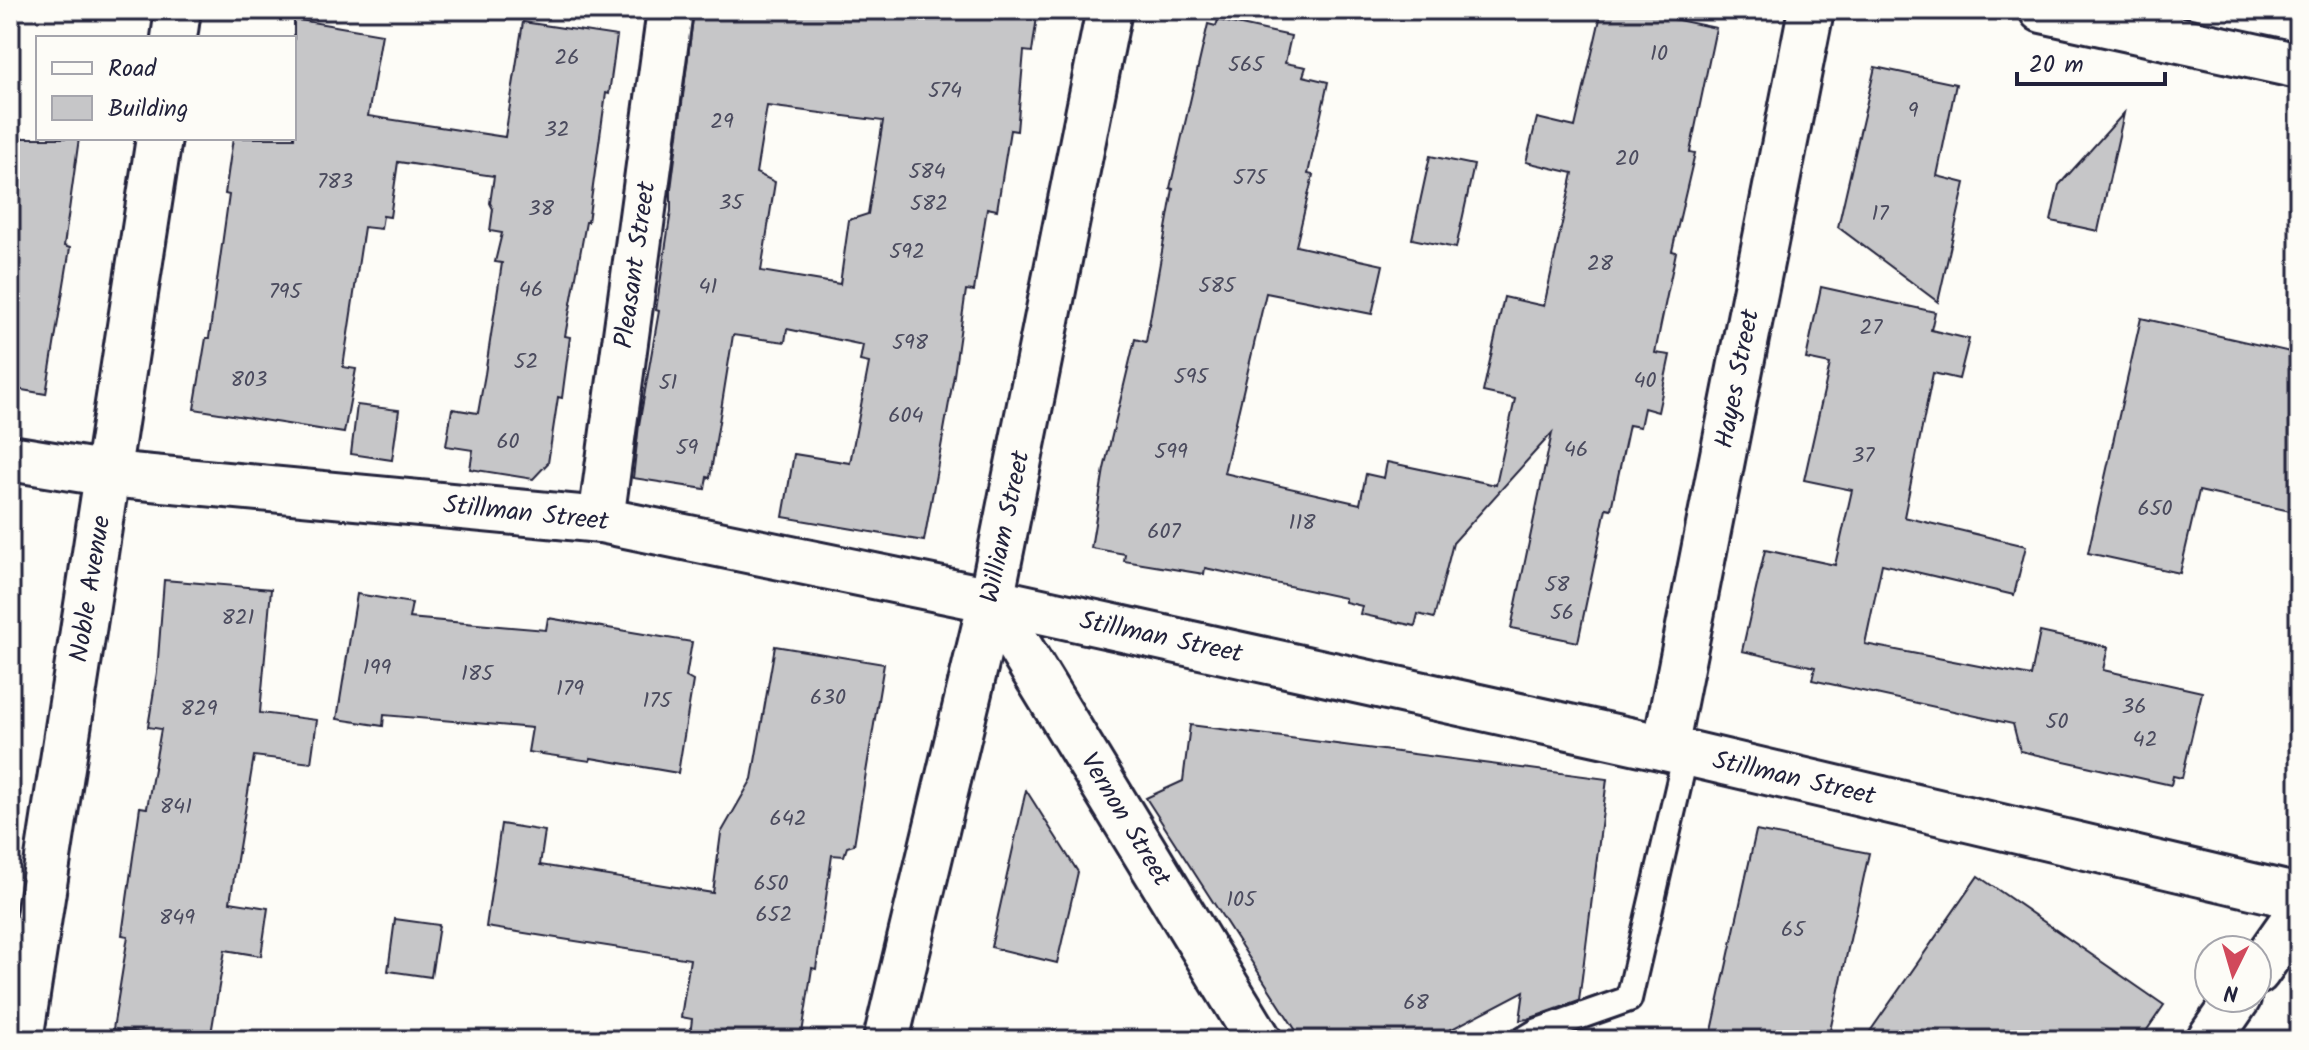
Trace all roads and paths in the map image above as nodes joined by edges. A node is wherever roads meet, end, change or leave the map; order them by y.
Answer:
1 (178, 10) edge
2 (670, 10) edge
3 (1109, 10) edge
4 (1811, 10) edge
5 (2042, 10) edge
6 (174, 36) edge
7 (2299, 66) edge
8 (159, 140) edge
9 (10, 458) edge
10 (109, 474) junction
11 (601, 520) junction
12 (991, 600) junction
13 (1675, 751) junction
14 (2299, 897) edge
15 (2299, 912) edge
16 (2273, 949) edge
17 (2227, 1014) edge
18 (20, 1040) edge
19 (886, 1040) edge
20 (1259, 1040) edge
21 (1523, 1040) edge
22 (2209, 1040) edge

1 - 6 street
2 - 11 street, Pleasant Street
3 - 12 street, William Street
4 - 13 street, Hayes Street
5 - 7 street
8 - 10 street, Noble Avenue
9 - 10 street, Stillman Street
10 - 11 street, Stillman Street
10 - 18 street, Noble Avenue
11 - 12 street, Stillman Street
12 - 13 street, Stillman Street
12 - 19 street, William Street
12 - 20 street, Vernon Street
13 - 14 street, Stillman Street
13 - 21 lane
15 - 16 street
17 - 22 street

